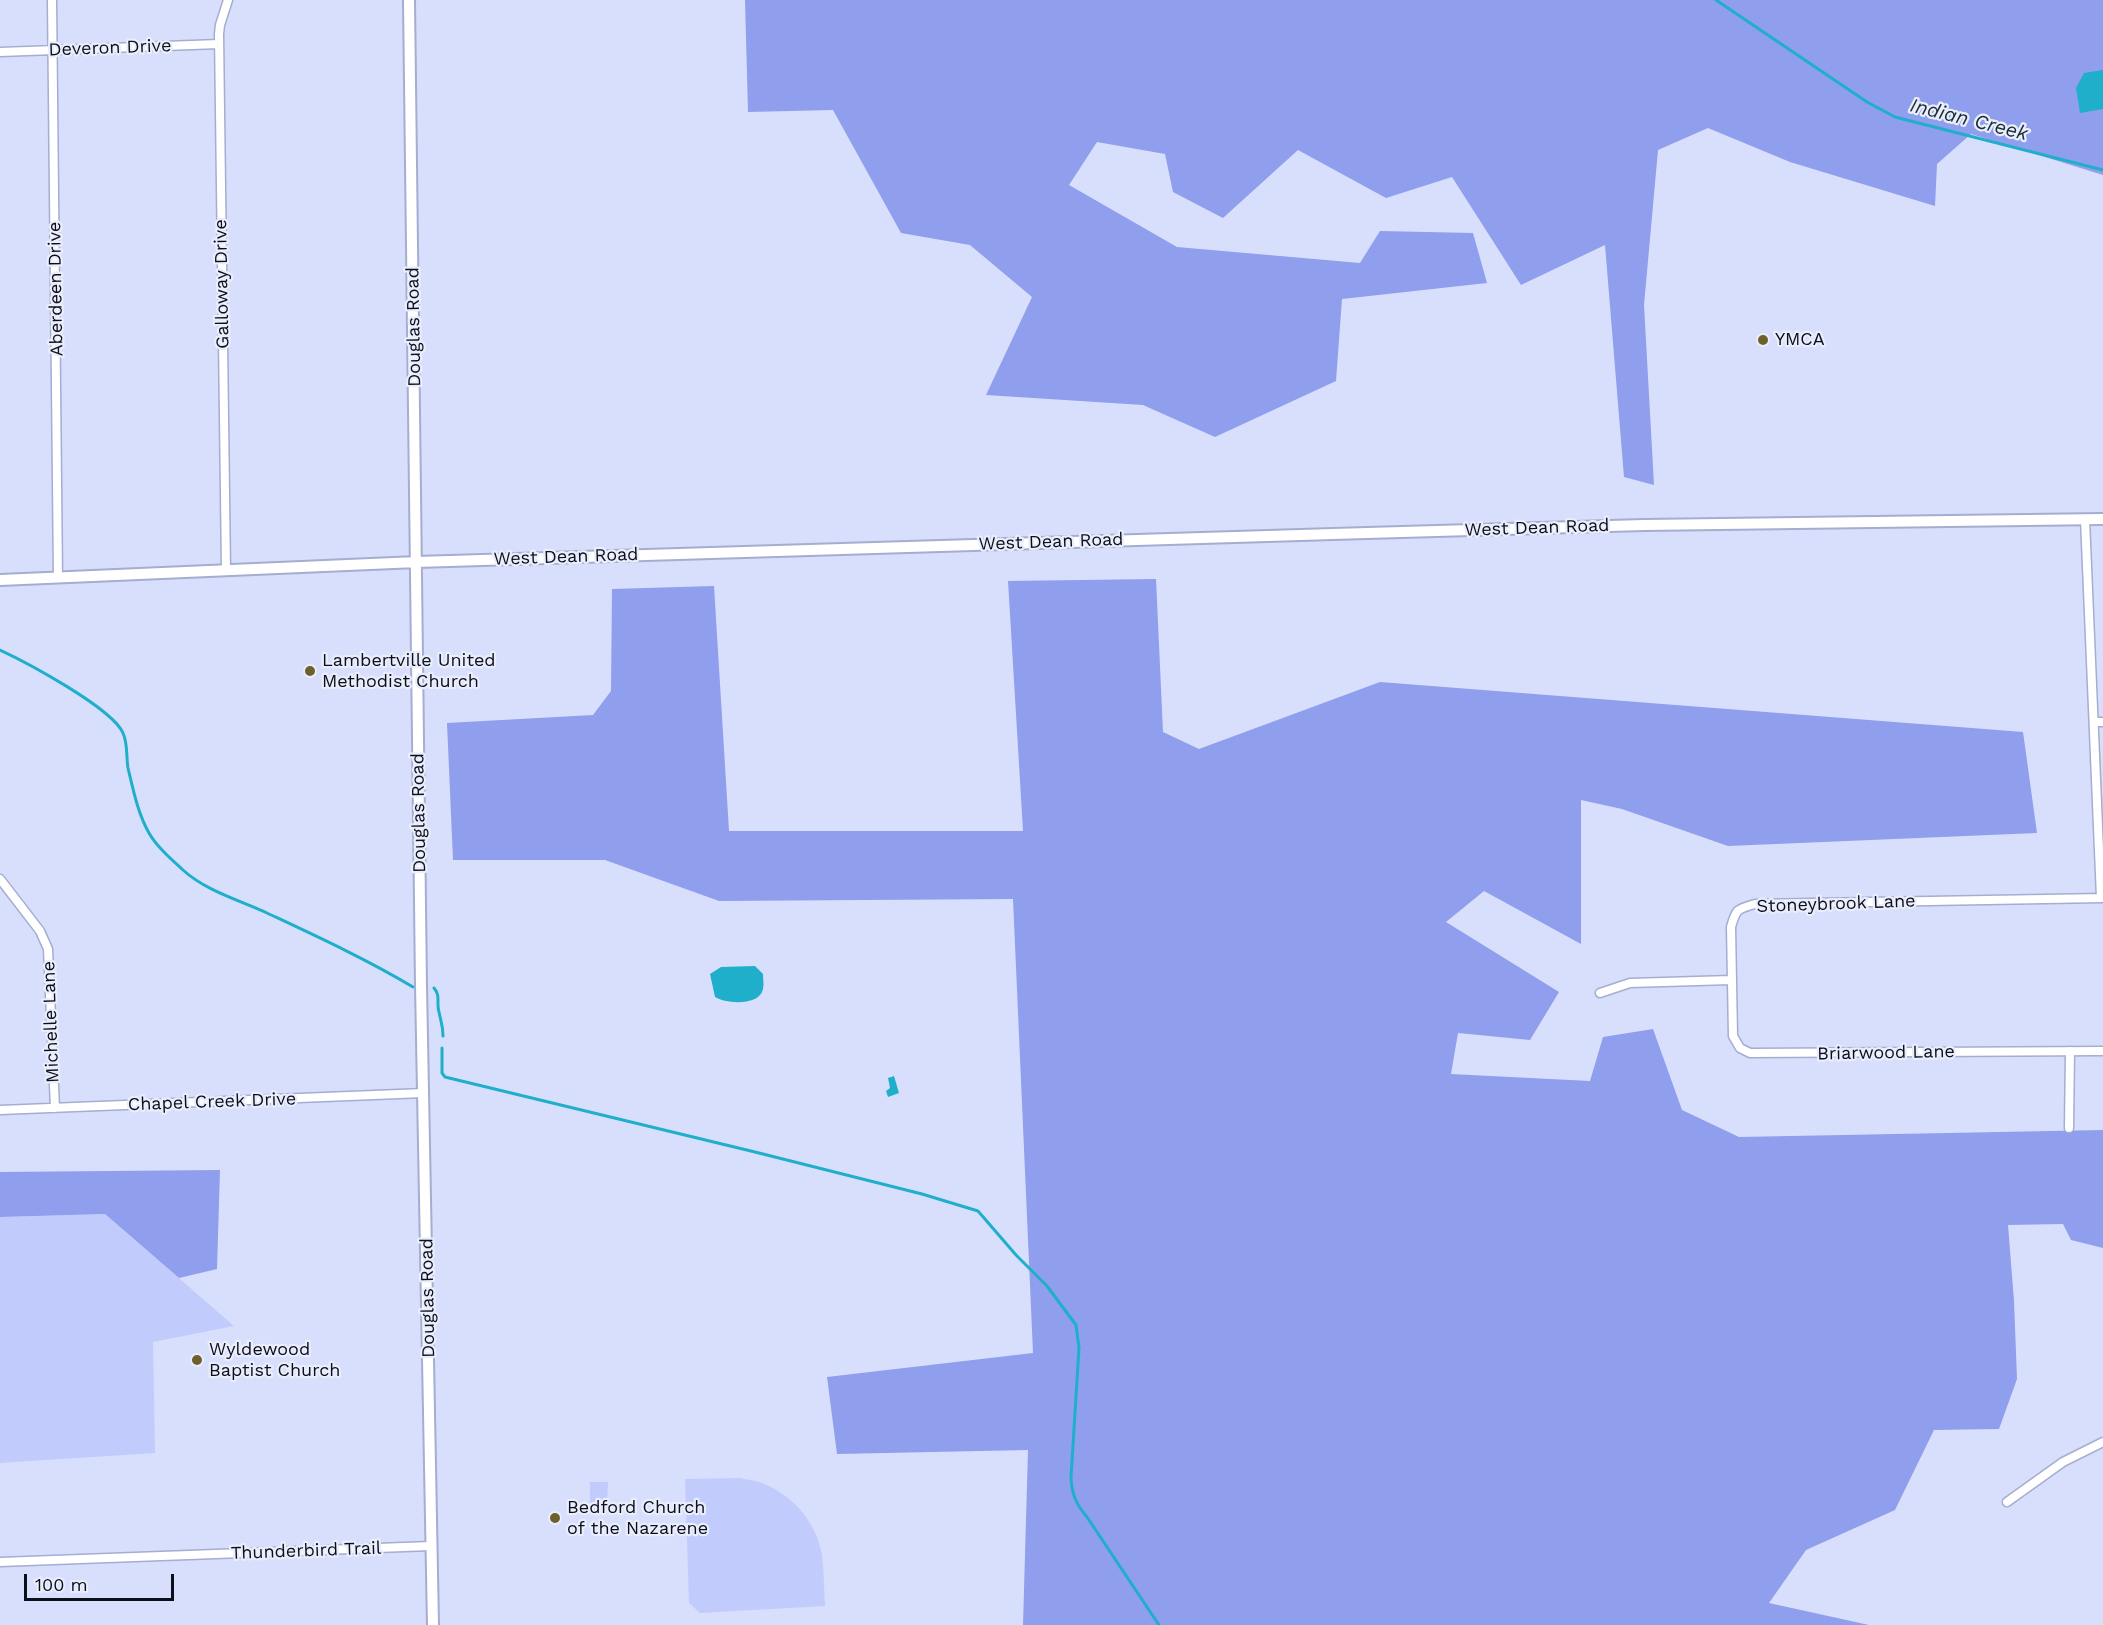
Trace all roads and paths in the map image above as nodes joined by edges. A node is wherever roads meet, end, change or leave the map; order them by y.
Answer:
1 (52, 0) edge
2 (228, 0) edge
3 (409, 0) edge
4 (219, 44) junction
5 (53, 50) junction
6 (0, 52) edge
7 (2085, 519) junction
8 (2103, 519) edge
9 (417, 562) junction
10 (226, 570) junction
11 (58, 578) junction
12 (0, 580) edge
13 (2098, 722) edge
14 (0, 879) edge
15 (2102, 898) edge
16 (1731, 980) junction
17 (1600, 993) dead end
18 (2070, 1051) junction
19 (2103, 1051) edge
20 (424, 1094) junction
21 (55, 1108) junction
22 (0, 1110) edge
23 (2069, 1128) dead end
24 (2103, 1442) edge
25 (2007, 1502) dead end
26 (431, 1546) junction
27 (0, 1562) edge
28 (433, 1625) edge

1 - 5 street, Aberdeen Drive
2 - 4 street, Galloway Drive
3 - 9 street, Douglas Road
4 - 5 street, Deveron Drive
4 - 10 street, Galloway Drive
5 - 6 street, Deveron Drive
5 - 11 street, Aberdeen Drive
7 - 8 street, West Dean Road
7 - 9 street, West Dean Road
7 - 13 street
9 - 10 street, West Dean Road
9 - 20 street, Douglas Road
10 - 11 street, West Dean Road
11 - 12 street, West Dean Road
13 - 15 street
14 - 21 street, Michelle Lane
15 - 16 street, Stoneybrook Lane
16 - 17 street
16 - 18 street, Briarwood Lane
18 - 19 street, Briarwood Lane
18 - 23 street
20 - 21 street, Chapel Creek Drive
20 - 26 street, Douglas Road
21 - 22 street, Chapel Creek Drive
24 - 25 street
26 - 27 street, Thunderbird Trail
26 - 28 street, Douglas Road

